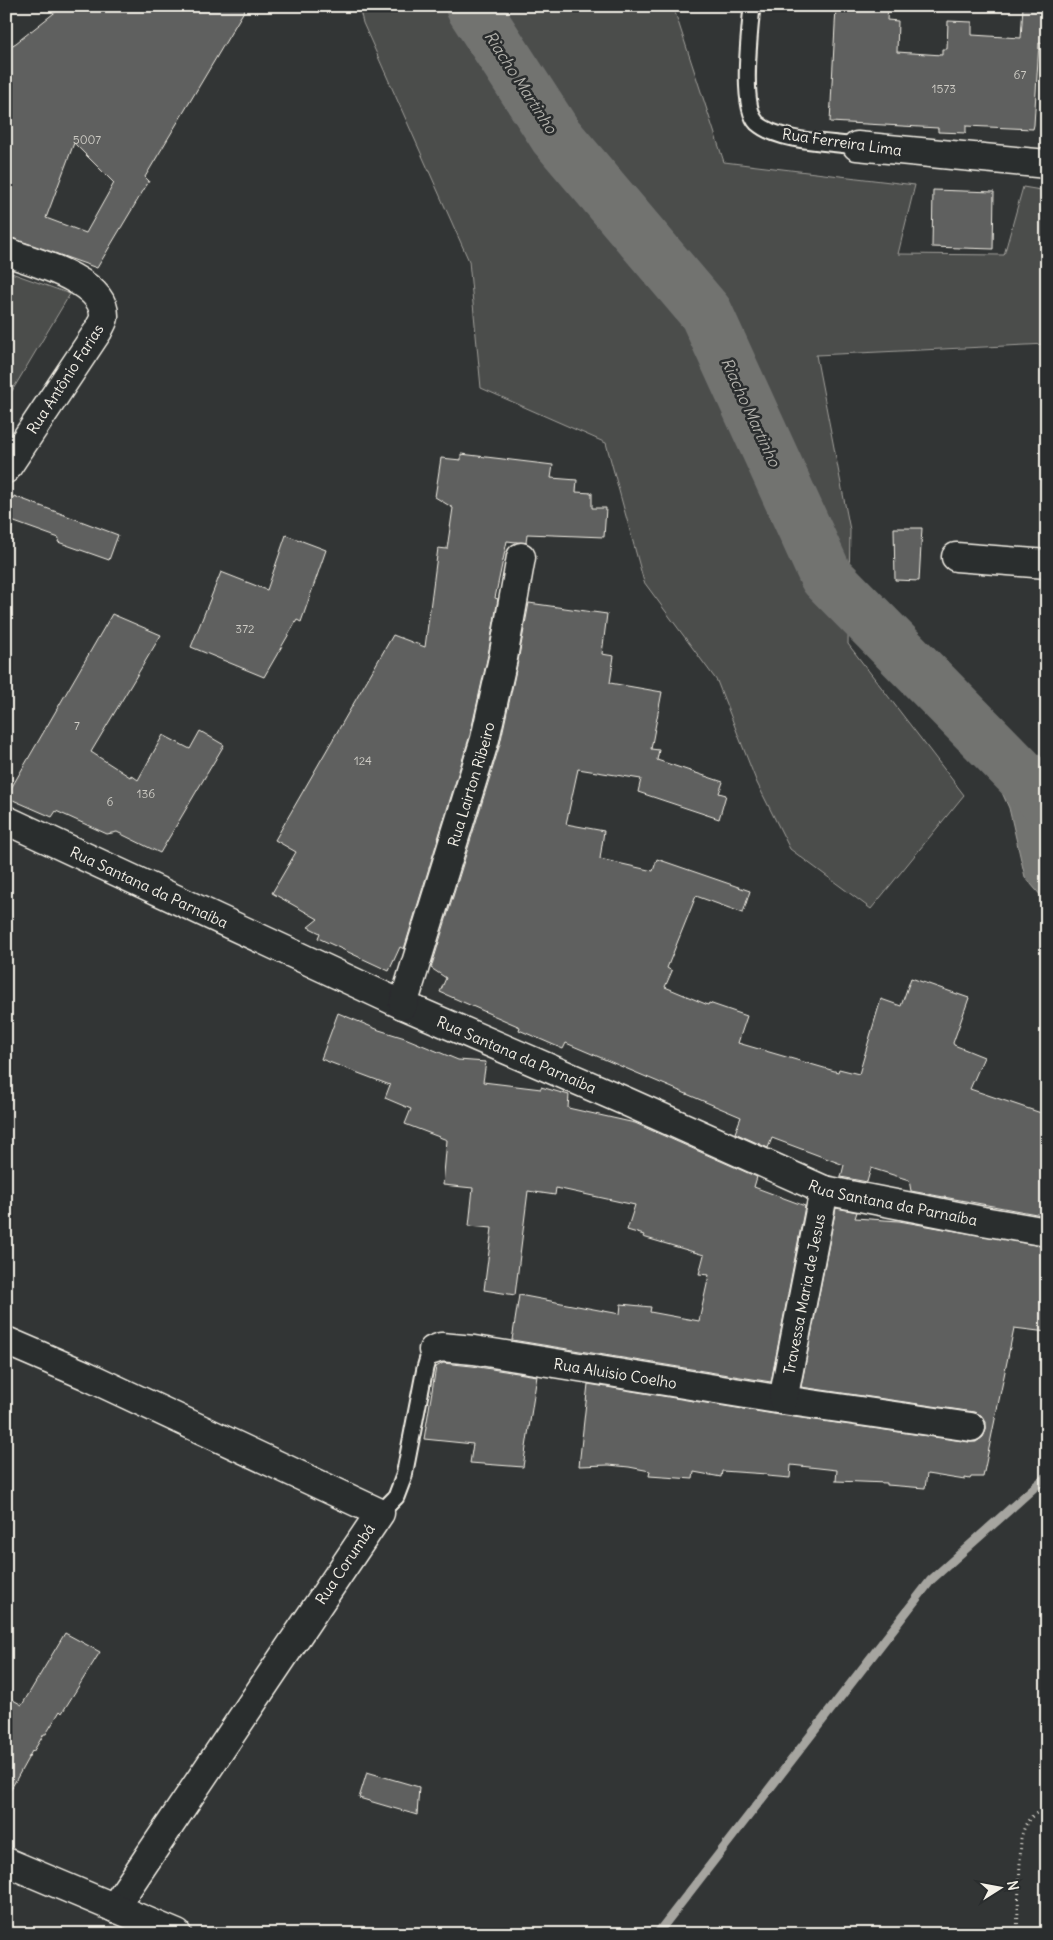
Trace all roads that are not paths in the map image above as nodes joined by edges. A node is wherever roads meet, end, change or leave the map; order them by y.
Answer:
1 (752, 6) edge
2 (857, 146) joint
3 (1047, 164) edge
4 (6, 252) edge
5 (6, 469) edge
6 (521, 557) dead end
7 (956, 557) dead end
8 (1047, 564) edge
9 (6, 820) edge
10 (403, 1005) junction
11 (824, 1190) junction
12 (1047, 1232) edge
13 (6, 1341) edge
14 (433, 1350) joint
15 (783, 1400) junction
16 (971, 1427) dead end
17 (380, 1513) junction
18 (6, 1862) edge
19 (114, 1908) junction
20 (177, 1934) edge

1 - 2 lane, Rua Ferreira Lima
2 - 3 street, Rua Ferreira Lima
4 - 5 street, Rua Antônio Farias
6 - 10 street, Rua Lairton Ribeiro
7 - 8 street
9 - 10 street, Rua Santana da Parnaíba
10 - 11 street, Rua Santana da Parnaíba
11 - 12 street, Rua Santana da Parnaíba
11 - 15 street, Travessa Maria de Jesus
13 - 17 street, Rua Corumbá
14 - 15 street, Rua Aluisio Coelho
14 - 17 lane, Rua Aluisio Coelho
15 - 16 street, Rua Aluisio Coelho
17 - 19 street, Rua Corumbá
18 - 19 street
19 - 20 street

